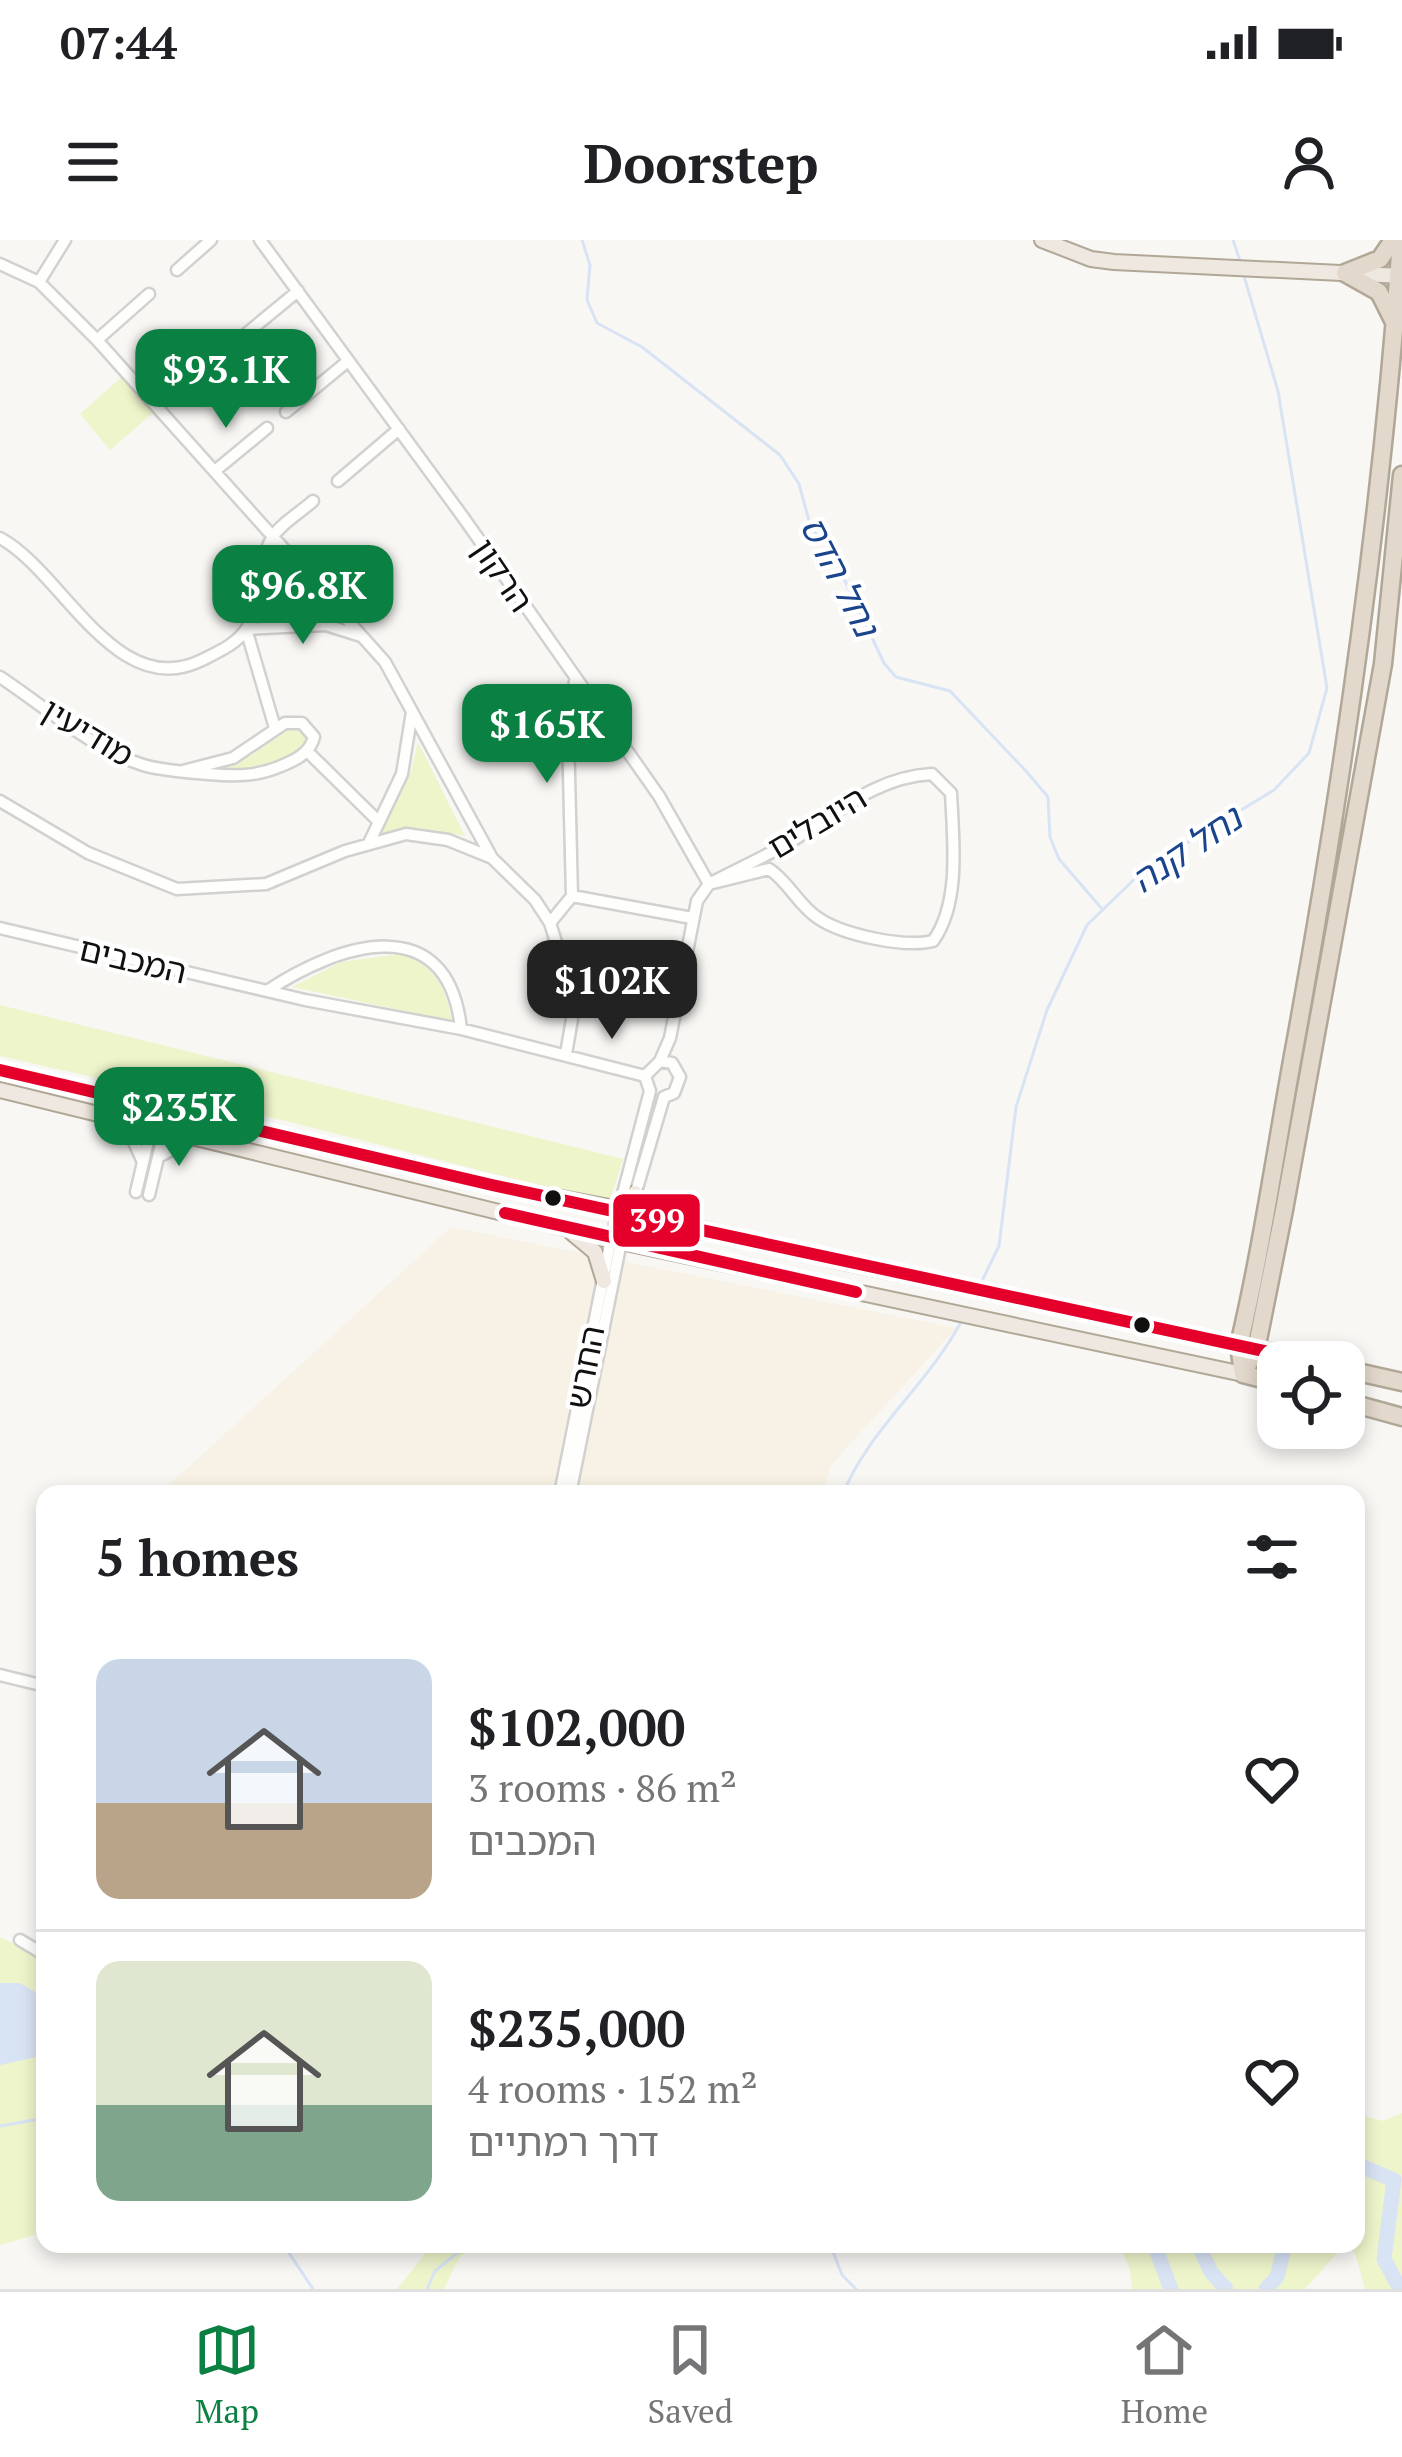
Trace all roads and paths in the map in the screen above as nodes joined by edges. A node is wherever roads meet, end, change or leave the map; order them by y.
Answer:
1 (65, 240) edge
2 (211, 240) edge
3 (260, 240) edge
4 (1042, 240) edge
5 (1397, 240) edge
6 (0, 263) edge
7 (177, 270) dead end
8 (1345, 273) junction
9 (1400, 276) edge
10 (39, 282) junction
11 (298, 291) junction
12 (149, 294) dead end
13 (1396, 329) junction
14 (97, 340) junction
15 (235, 343) dead end
16 (348, 361) junction
17 (209, 364) dead end
18 (158, 406) junction
19 (286, 412) dead end
20 (266, 428) dead end
21 (399, 429) junction
22 (216, 470) junction
23 (1402, 476) edge
24 (338, 481) dead end
25 (314, 501) dead end
26 (272, 536) junction
27 (1, 541) edge
28 (246, 629) junction
29 (362, 636) junction
30 (0, 677) edge
31 (575, 681) junction
32 (413, 709) junction
33 (275, 728) junction
34 (308, 751) junction
35 (183, 771) junction
36 (0, 801) edge
37 (376, 820) junction
38 (369, 843) junction
39 (492, 858) junction
40 (709, 884) junction
41 (572, 896) junction
42 (692, 918) junction
43 (550, 923) junction
44 (0, 928) edge
45 (267, 991) junction
46 (460, 1029) junction
47 (566, 1054) junction
48 (666, 1062) junction
49 (0, 1070) edge
50 (645, 1076) junction
51 (0, 1090) edge
52 (650, 1091) junction
53 (664, 1097) junction
54 (160, 1108) junction
55 (115, 1118) junction
56 (157, 1129) junction
57 (192, 1139) junction
58 (158, 1157) junction
59 (142, 1160) junction
60 (136, 1192) dead end
61 (149, 1195) dead end
62 (623, 1203) junction
63 (562, 1226) junction
64 (616, 1241) junction
65 (604, 1281) junction
66 (1264, 1303) junction
67 (1276, 1341) edge
68 (1239, 1346) junction
69 (1257, 1350) edge
70 (1243, 1374) junction
71 (1365, 1374) edge
72 (1257, 1378) edge
73 (1402, 1382) edge
74 (1365, 1406) edge
75 (1402, 1417) edge
76 (562, 1485) edge
77 (572, 1485) edge
78 (0, 1675) edge
79 (36, 1684) edge
80 (20, 1940) dead end
81 (36, 1950) edge

1 - 10 street
2 - 7 street
3 - 11 street, הרקון
4 - 8 main road
5 - 8 highway
5 - 9 highway
6 - 10 street
8 - 9 main road
8 - 13 highway
9 - 13 highway
10 - 14 street
11 - 15 street
11 - 16 street, הרקון
12 - 14 street
13 - 68 highway
14 - 18 street
16 - 19 street
16 - 21 street, הרקון
17 - 18 street
18 - 22 street
20 - 22 street
21 - 24 street
21 - 31 street, הרקון
22 - 26 street
23 - 66 highway
25 - 26 street
26 - 28 street
26 - 29 street
27 - 28 street
28 - 29 street
28 - 33 street
29 - 32 street
30 - 35 street, מודיעין
31 - 40 street, הרקון
31 - 41 street
32 - 37 street
32 - 39 street
33 - 34 street
33 - 35 street
34 - 35 street, מודיעין
34 - 37 street
36 - 38 street
37 - 38 street
38 - 39 street
39 - 43 street
40 - 40 street, היובלים
40 - 42 street
41 - 42 street
41 - 43 street
42 - 48 street
43 - 47 street
44 - 45 street, המכבים
45 - 46 street, המכבים
45 - 46 street
46 - 47 street, המכבים
47 - 50 street, המכבים
48 - 50 street
48 - 53 street
49 - 54 main road
50 - 52 street
51 - 55 main road
52 - 53 street
52 - 62 street
53 - 62 street
54 - 56 street
54 - 62 main road
55 - 56 main road
55 - 59 street
56 - 57 main road
56 - 58 street
56 - 59 street
57 - 58 street
57 - 63 main road
58 - 61 street
59 - 60 street
62 - 64 street
62 - 68 main road
63 - 64 main road
63 - 65 main road
64 - 65 street, החרש
64 - 70 main road
64 - 77 street, החרש
65 - 76 street, החרש
66 - 67 highway
66 - 68 highway
68 - 69 highway
68 - 70 highway
70 - 72 highway
71 - 73 highway
74 - 75 highway
78 - 79 street
80 - 81 street

